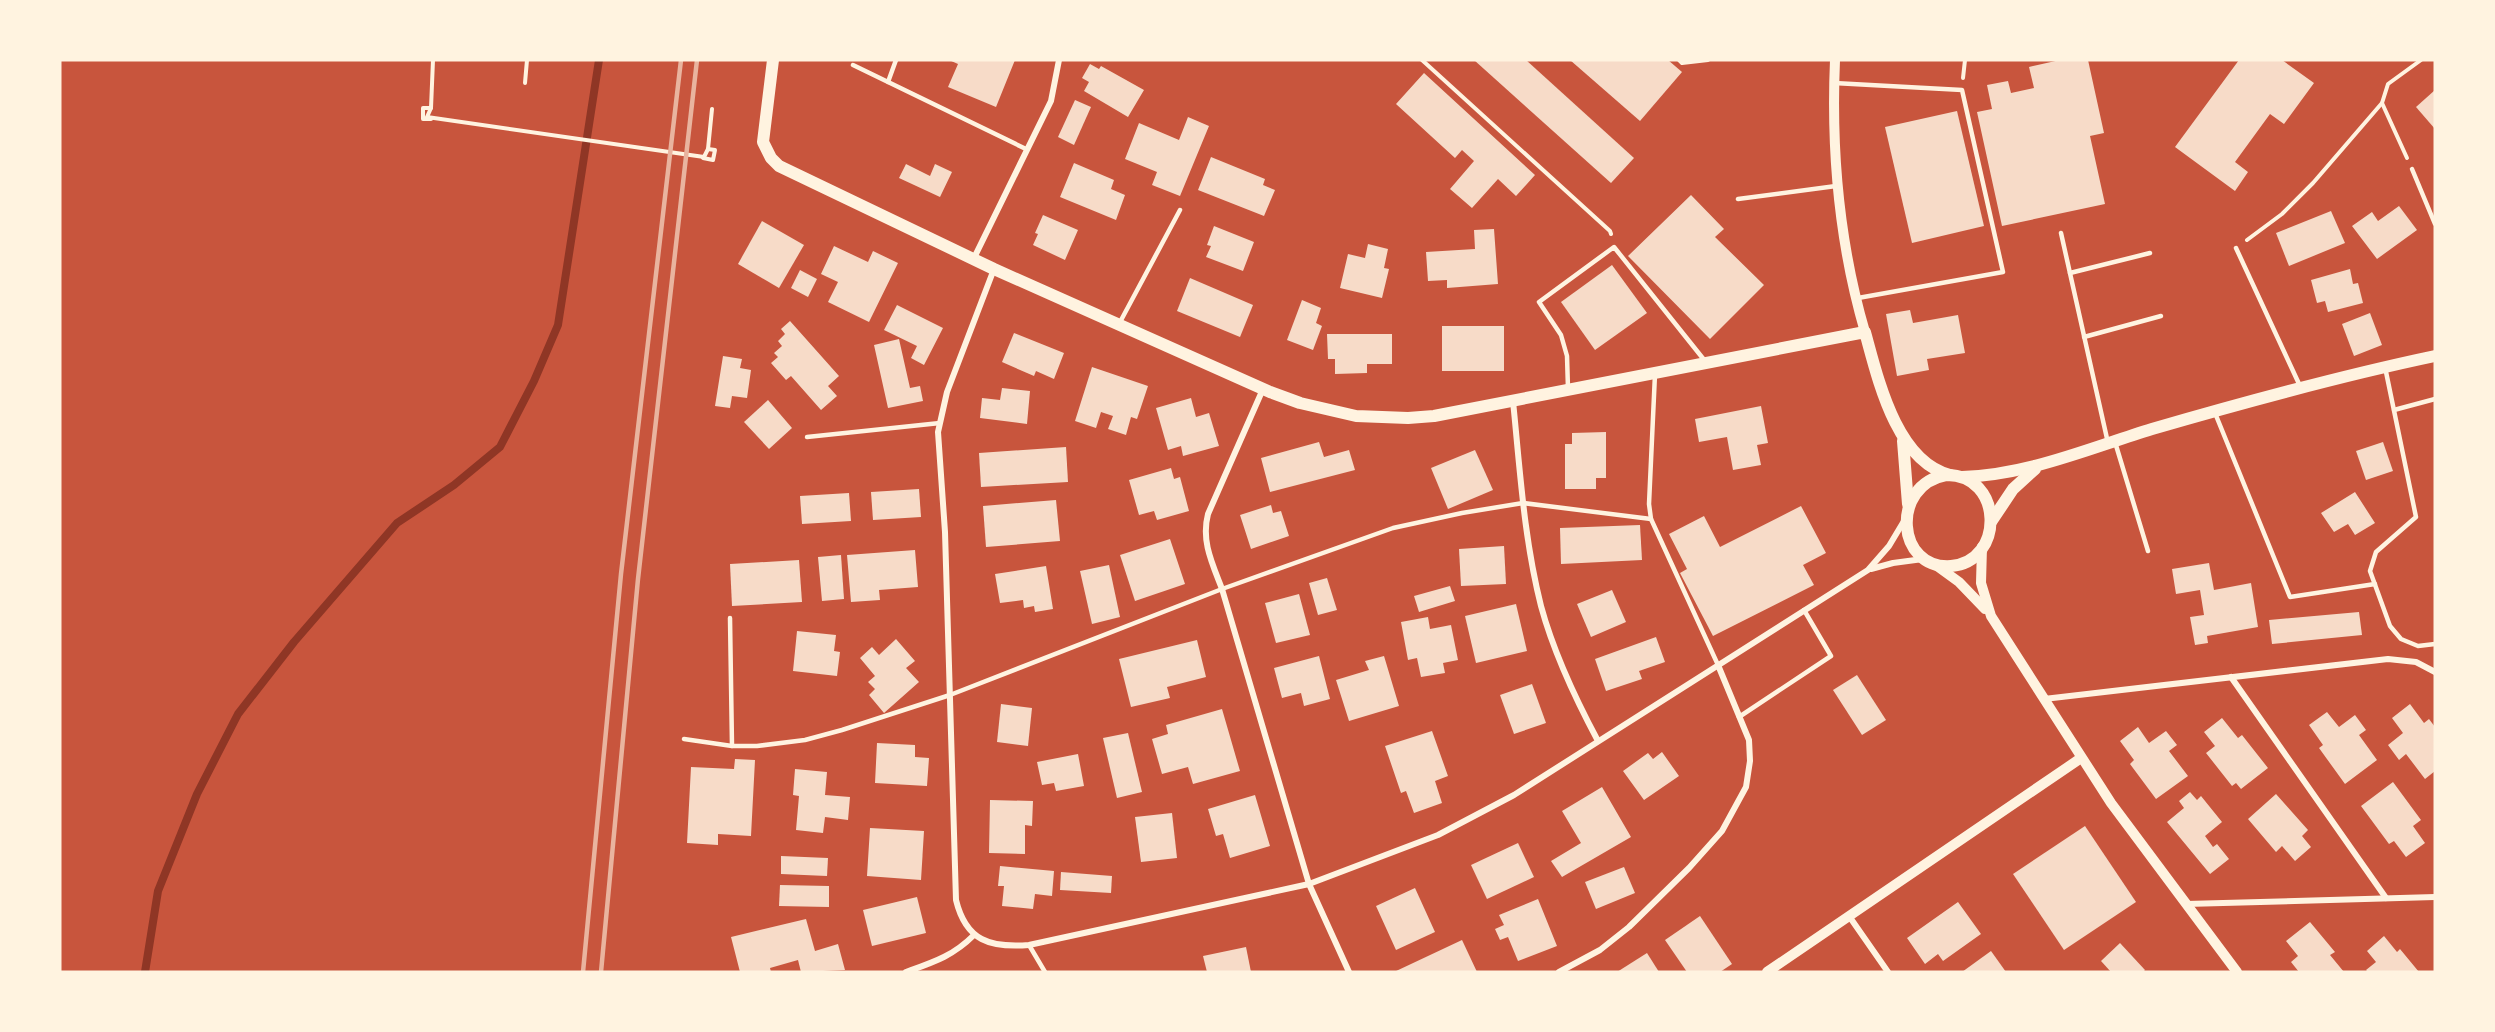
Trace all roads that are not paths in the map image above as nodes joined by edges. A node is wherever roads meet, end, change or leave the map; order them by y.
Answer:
1 (773, 60) edge
2 (896, 60) edge
3 (1059, 60) edge
4 (1835, 60) edge
5 (853, 65) dead end
6 (888, 82) junction
7 (1834, 83) junction
8 (1026, 149) junction
9 (2412, 170) road end
10 (1838, 186) junction
11 (1738, 199) dead end
12 (1180, 210) dead end
13 (2435, 224) edge
14 (2061, 233) dead end
15 (2236, 248) road end
16 (2150, 253) dead end
17 (974, 258) junction
18 (994, 269) junction
19 (2070, 273) junction
20 (1856, 299) junction
21 (2161, 316) dead end
22 (1119, 325) junction
23 (1865, 332) junction
24 (2084, 337) junction
25 (2435, 356) edge
26 (1707, 363) junction
27 (2385, 367) junction
28 (1656, 373) junction
29 (2302, 388) junction
30 (1263, 389) junction
31 (1569, 390) junction
32 (2435, 399) edge
33 (1513, 401) junction
34 (2394, 410) junction
35 (2214, 412) junction
36 (939, 423) junction
37 (1902, 437) junction
38 (807, 438) dead end
39 (2111, 442) junction
40 (2041, 464) junction
41 (1956, 476) junction
42 (1523, 503) junction
43 (1907, 511) junction
44 (1651, 519) junction
45 (1991, 524) junction
46 (1982, 548) junction
47 (2148, 551) dead end
48 (1930, 562) junction
49 (1868, 570) junction
50 (2375, 584) junction
51 (1222, 589) junction
52 (1804, 610) junction
53 (1991, 616) junction
54 (730, 618) dead end
55 (2435, 644) edge
56 (1718, 665) junction
57 (2435, 672) edge
58 (2231, 677) junction
59 (950, 695) junction
60 (2043, 699) junction
61 (1739, 717) junction
62 (684, 739) dead end
63 (1598, 741) junction
64 (732, 746) junction
65 (2081, 758) junction
66 (1310, 884) junction
67 (2435, 897) edge
68 (2386, 898) junction
69 (2185, 904) junction
70 (1849, 916) junction
71 (974, 935) junction
72 (1029, 945) junction
73 (923, 969) edge
74 (906, 972) edge
75 (1045, 972) edge
76 (1349, 972) edge
77 (1559, 972) edge
78 (1767, 972) edge
79 (1888, 972) edge
80 (2236, 972) edge

1 - 17 main road
2 - 6 lane
3 - 8 street
4 - 7 street
5 - 6 lane
6 - 8 lane
7 - 10 street
7 - 20 lane
8 - 17 street
9 - 13 lane
10 - 11 lane
10 - 20 street
12 - 22 lane
14 - 19 lane
15 - 29 lane
16 - 19 lane
17 - 18 main road
18 - 22 main road
18 - 36 street
19 - 24 lane
20 - 23 street
21 - 24 lane
22 - 30 main road
23 - 26 main road
23 - 37 main road
24 - 39 lane
25 - 27 main road
26 - 28 main road
26 - 31 lane
27 - 29 main road
27 - 34 lane
28 - 31 main road
28 - 44 lane
29 - 35 main road
30 - 33 main road
30 - 51 street
31 - 33 main road
32 - 34 lane
33 - 42 street
34 - 50 lane
35 - 39 main road
35 - 50 lane
36 - 38 lane
36 - 59 street
37 - 41 main road
37 - 43 main road
39 - 40 main road
39 - 47 lane
40 - 41 main road
40 - 45 main road
41 - 43 main road
41 - 45 main road
42 - 44 lane
42 - 51 lane
42 - 63 street
43 - 48 main road
43 - 49 street
44 - 56 lane
45 - 46 main road
46 - 48 main road
46 - 53 street
48 - 49 street
48 - 53 street
49 - 52 street
50 - 55 lane
51 - 59 lane
51 - 66 street
52 - 56 street
52 - 61 lane
53 - 60 street
54 - 64 lane
56 - 61 street
56 - 63 street
57 - 58 street
58 - 60 street
58 - 68 street
59 - 64 lane
59 - 71 street
60 - 65 street
61 - 77 street
62 - 64 lane
63 - 66 street
65 - 69 street
65 - 70 street
66 - 72 street
66 - 76 street
67 - 68 street
68 - 69 street
69 - 80 street
70 - 78 street
70 - 79 street
71 - 72 street
71 - 73 street
72 - 75 lane
73 - 74 street

